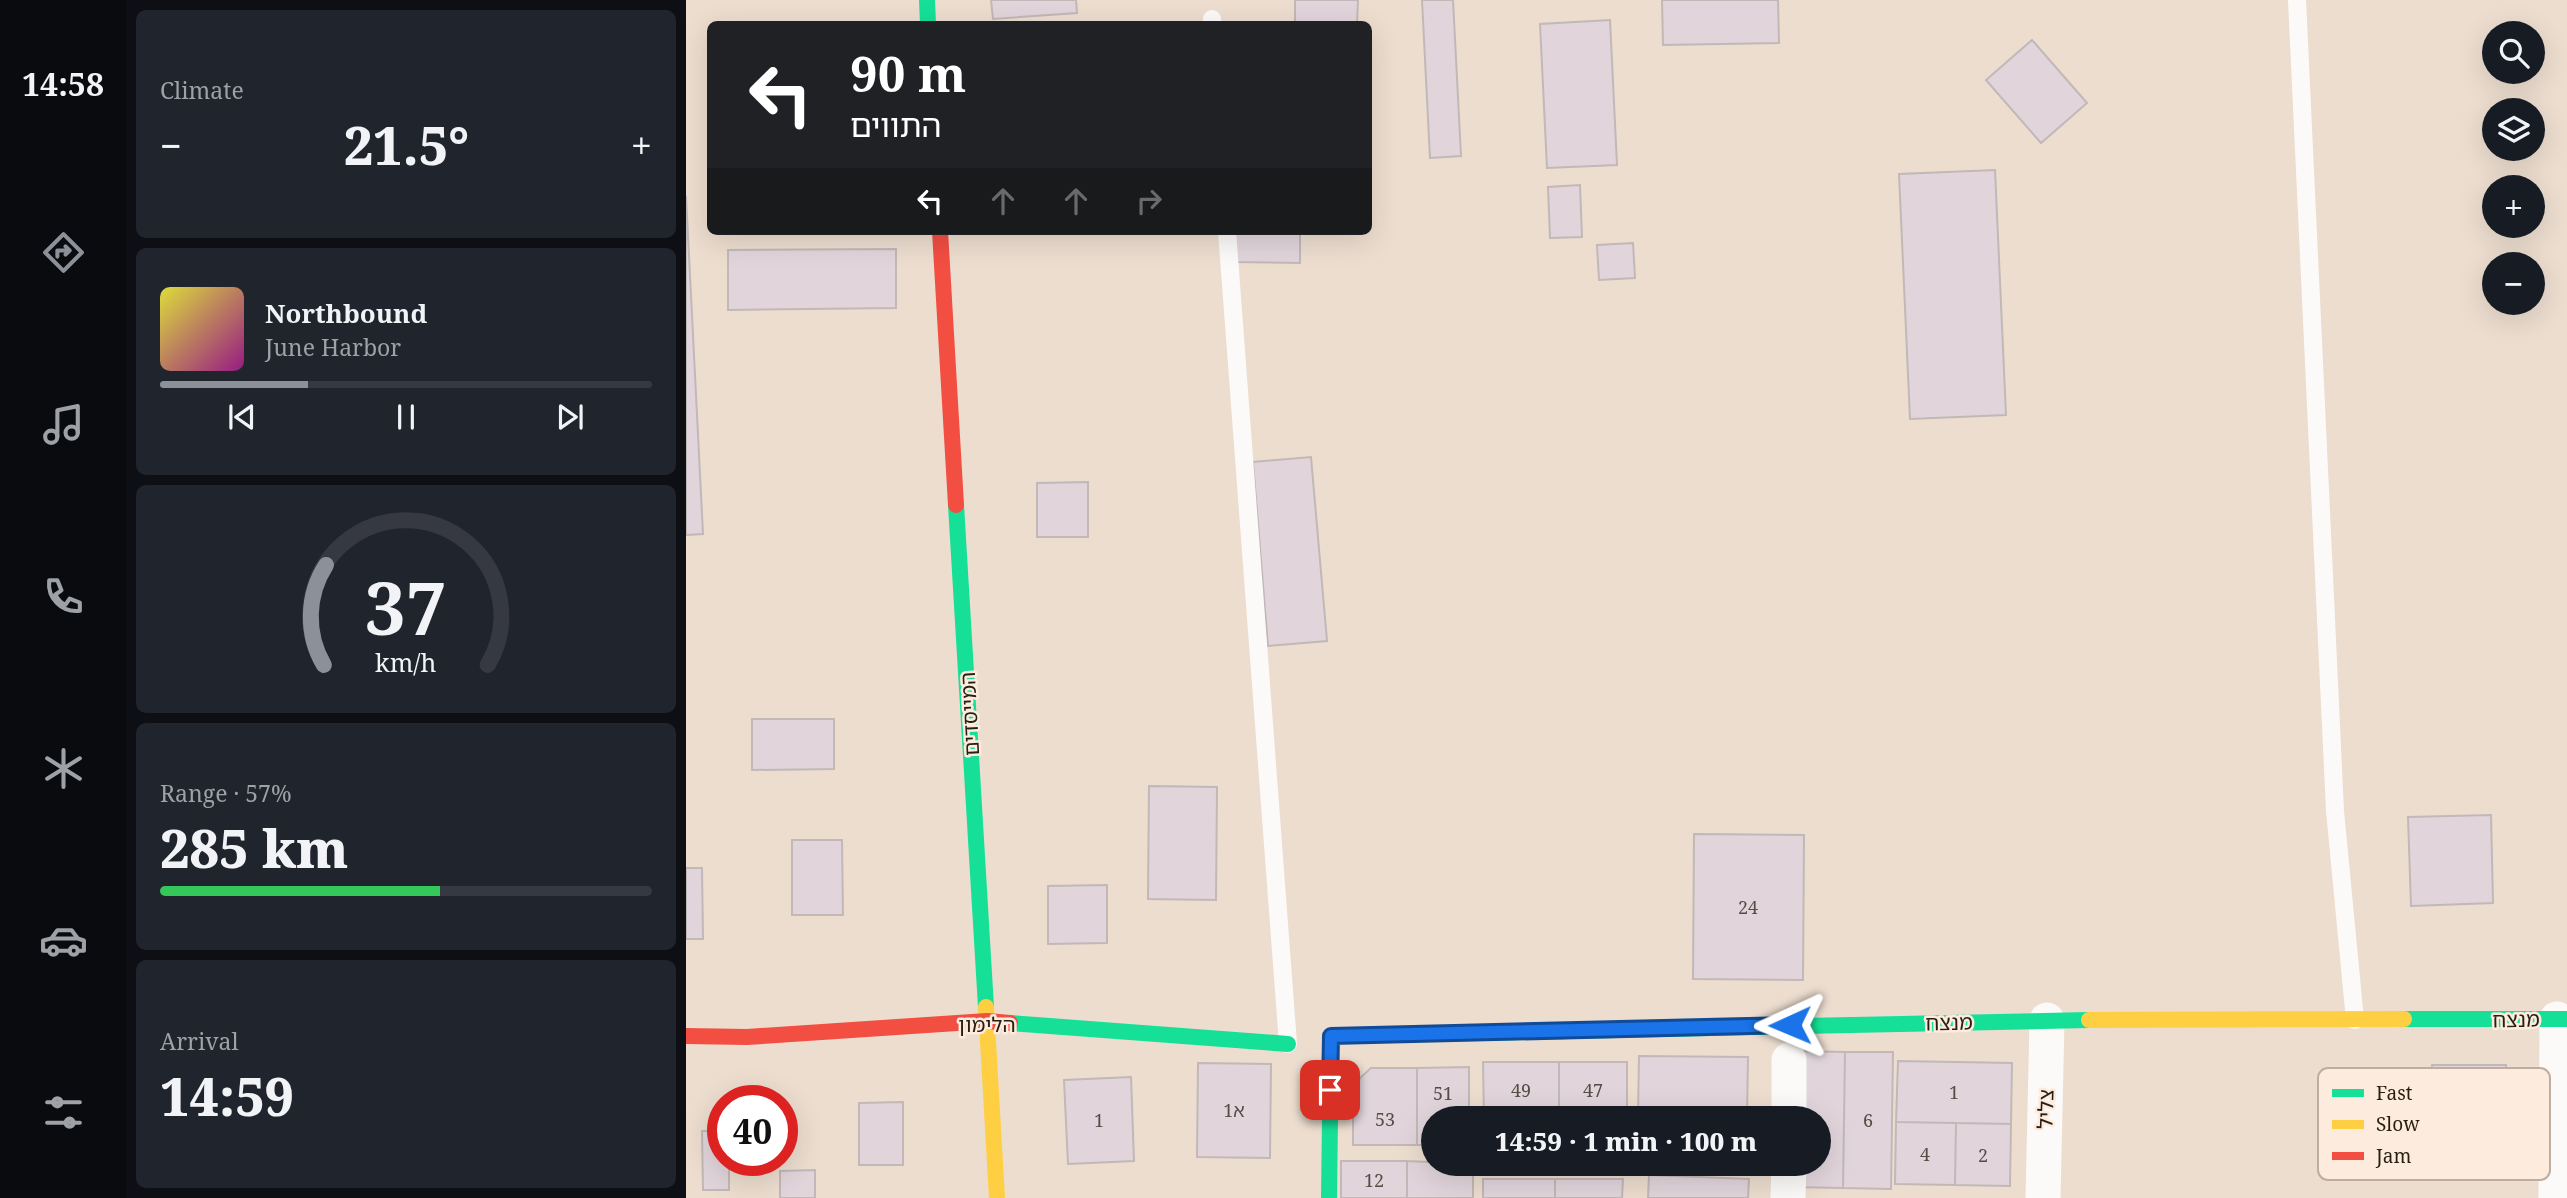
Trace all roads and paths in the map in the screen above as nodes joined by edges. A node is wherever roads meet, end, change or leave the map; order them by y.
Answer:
1 (927, 0) edge
2 (2297, 0) edge
3 (928, 21) edge
4 (940, 235) edge
5 (1227, 235) edge
6 (2562, 1019) edge
7 (2046, 1020) junction
8 (2355, 1020) junction
9 (987, 1021) junction
10 (686, 1036) edge
11 (1288, 1044) joint
12 (1789, 1060) dead end
13 (1789, 1106) edge
14 (1788, 1176) edge
15 (997, 1198) edge
16 (1329, 1198) edge
17 (1788, 1198) edge
18 (2042, 1198) edge
19 (2556, 1198) edge

1 - 3 street
2 - 8 lane
4 - 9 street, המייסדים
5 - 11 lane
6 - 8 street, מנצח
6 - 19 street
7 - 8 street, מנצח
7 - 16 street, מנצח
7 - 18 street, צליל
9 - 10 street, הלימון
9 - 11 street, הלימון
9 - 15 street, המייסדים
12 - 13 street
14 - 17 street

